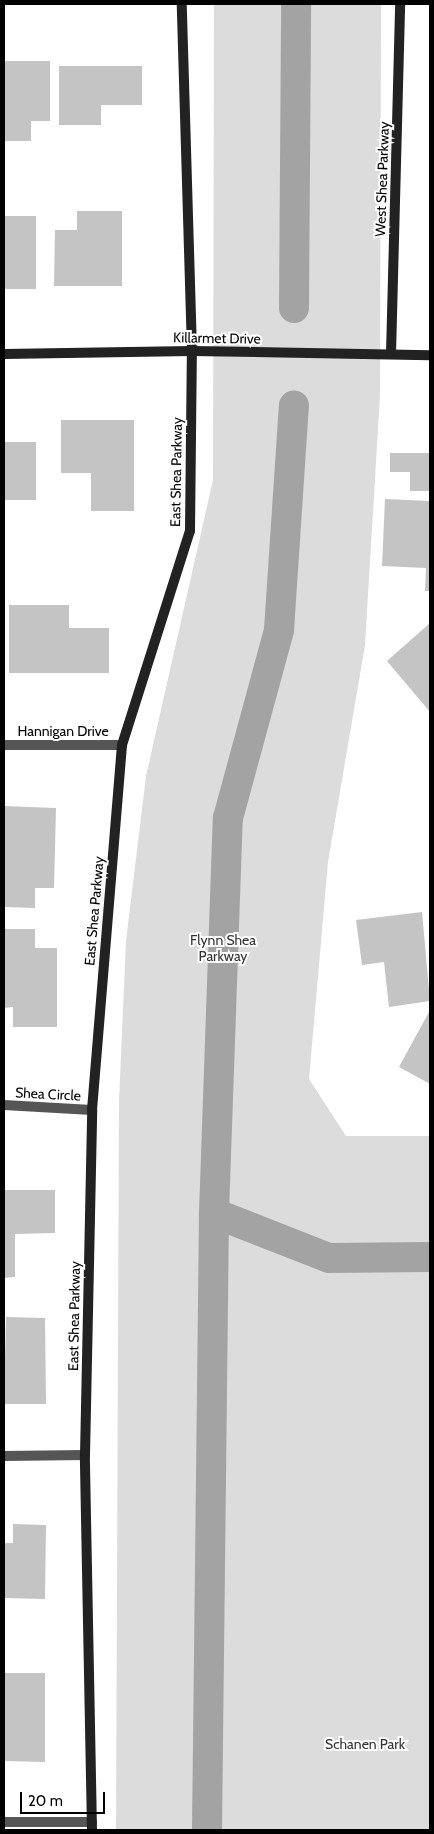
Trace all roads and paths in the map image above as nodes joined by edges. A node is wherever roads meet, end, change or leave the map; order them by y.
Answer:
1 (182, 4) edge
2 (400, 4) edge
3 (192, 351) junction
4 (4, 354) edge
5 (391, 354) junction
6 (430, 355) edge
7 (4, 745) edge
8 (122, 745) junction
9 (4, 1105) edge
10 (92, 1110) junction
11 (85, 1455) junction
12 (4, 1456) edge
13 (4, 1822) edge
14 (92, 1826) edge

1 - 3 street, East Shea Parkway
2 - 5 street, West Shea Parkway
3 - 4 street, Killarmet Drive
3 - 5 street, Killarmet Drive
3 - 8 street, East Shea Parkway
5 - 6 street, Killarmet Drive
7 - 8 street, Hannigan Drive
8 - 10 street, East Shea Parkway
9 - 10 street, Shea Circle
10 - 11 street, East Shea Parkway
11 - 12 street
11 - 14 street, East Shea Parkway
13 - 14 street

